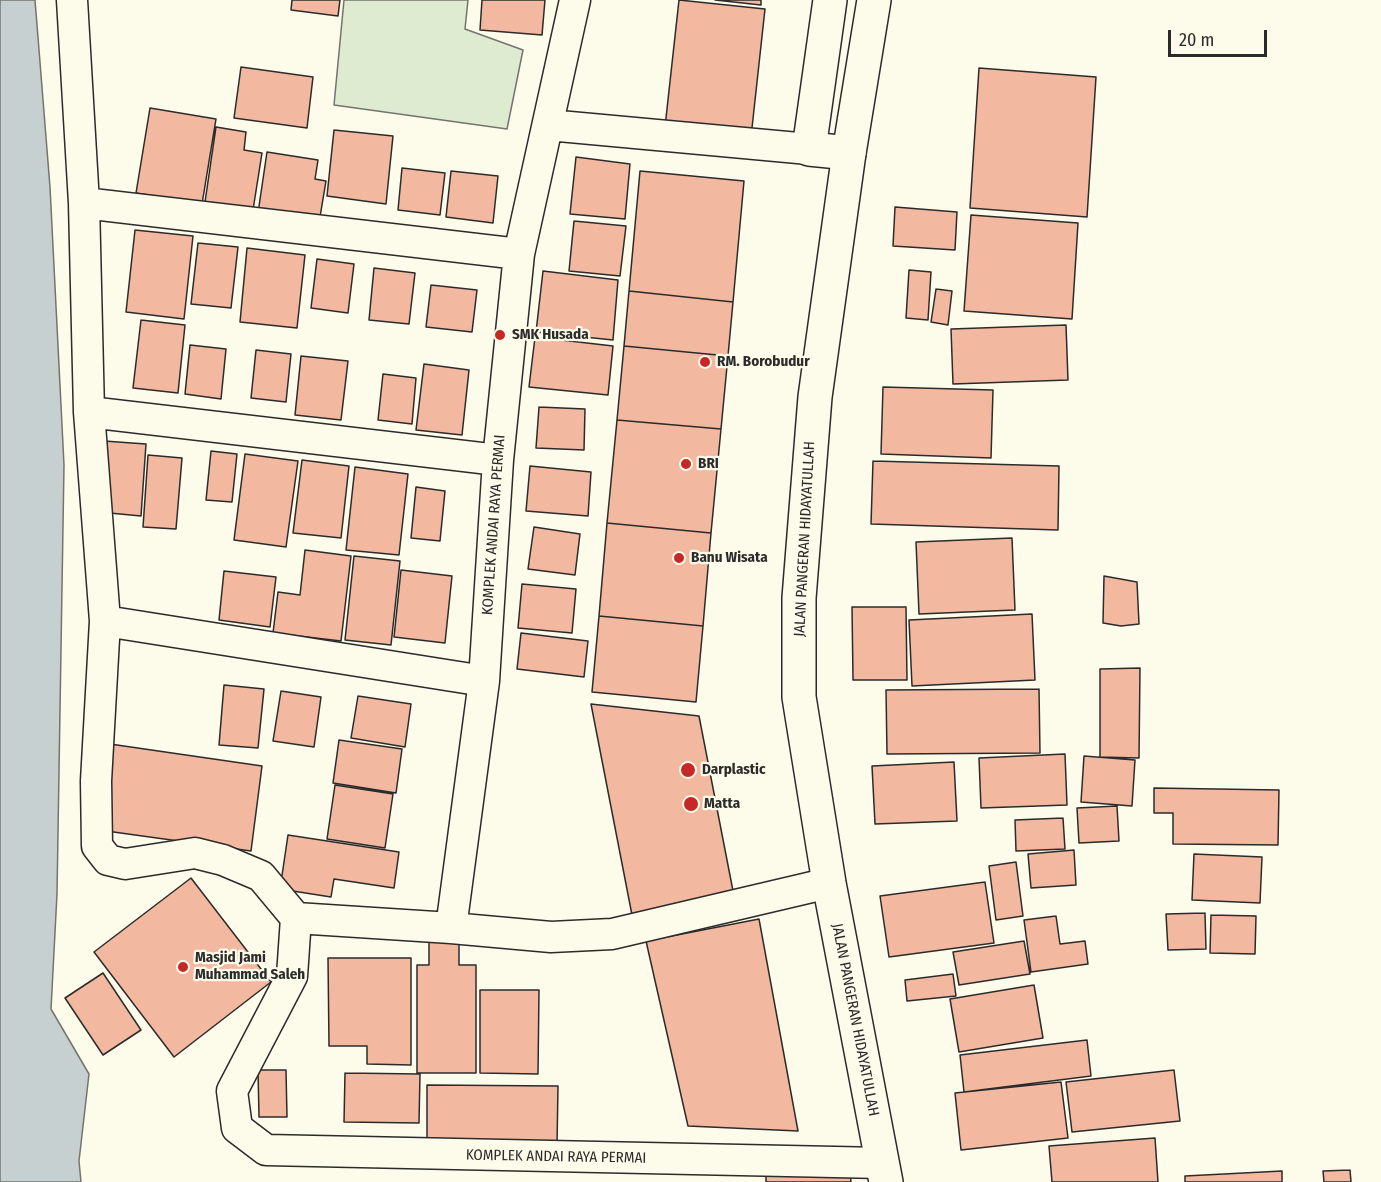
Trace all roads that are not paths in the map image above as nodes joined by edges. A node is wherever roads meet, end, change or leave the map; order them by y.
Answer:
1 (72, 0) edge
2 (575, 0) edge
3 (830, 0) edge
4 (874, 0) edge
5 (548, 125) junction
6 (809, 149) junction
7 (849, 153) junction
8 (84, 203) junction
9 (519, 254) junction
10 (89, 412) junction
11 (498, 460) junction
12 (105, 621) junction
13 (484, 681) junction
14 (829, 883) junction
15 (296, 918) junction
16 (452, 928) junction
17 (884, 1173) edge

1 - 8 street
2 - 5 street, KOMPLEK ANDAI RAYA PERMAI
3 - 6 main road
4 - 7 main road, JALAN PANGERAN HIDAYATULLAH
5 - 6 street
5 - 9 street, KOMPLEK ANDAI RAYA PERMAI
6 - 7 main road
7 - 14 main road, JALAN PANGERAN HIDAYATULLAH
8 - 9 street
8 - 10 street
9 - 11 street, KOMPLEK ANDAI RAYA PERMAI
10 - 11 street
10 - 12 street
11 - 13 street, KOMPLEK ANDAI RAYA PERMAI
12 - 13 street
12 - 15 street
13 - 16 street, KOMPLEK ANDAI RAYA PERMAI
14 - 16 street
14 - 17 main road, JALAN PANGERAN HIDAYATULLAH
15 - 16 street
15 - 17 street, KOMPLEK ANDAI RAYA PERMAI

